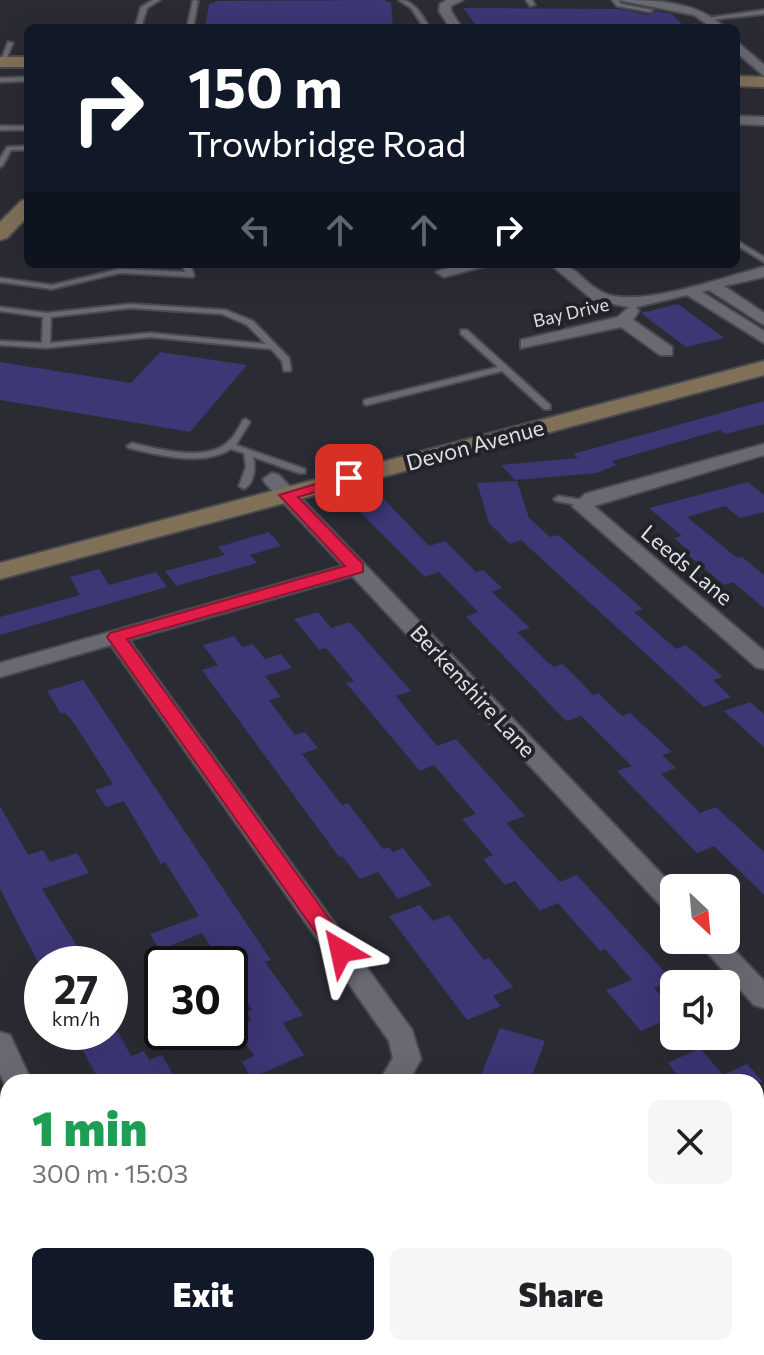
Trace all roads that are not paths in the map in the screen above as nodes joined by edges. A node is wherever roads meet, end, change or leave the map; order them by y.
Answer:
1 (157, 0) edge
2 (402, 0) edge
3 (457, 0) edge
4 (195, 1) edge
5 (619, 2) edge
6 (650, 10) dead end
7 (764, 12) edge
8 (709, 18) junction
9 (139, 24) edge
10 (191, 24) edge
11 (424, 24) edge
12 (453, 24) edge
13 (715, 24) edge
14 (10, 43) dead end
15 (740, 49) edge
16 (1, 62) edge
17 (24, 62) edge
18 (764, 72) edge
19 (24, 79) edge
20 (0, 80) edge
21 (740, 81) edge
22 (764, 82) edge
23 (740, 120) edge
24 (764, 121) edge
25 (0, 128) edge
26 (24, 128) edge
27 (0, 148) edge
28 (9, 148) junction
29 (24, 148) edge
30 (0, 165) edge
31 (24, 209) edge
32 (0, 234) edge
33 (740, 245) edge
34 (764, 260) edge
35 (187, 268) edge
36 (464, 268) edge
37 (563, 268) edge
38 (444, 272) dead end
39 (764, 272) edge
40 (0, 280) edge
41 (712, 285) junction
42 (689, 290) junction
43 (635, 303) junction
44 (0, 309) edge
45 (47, 315) junction
46 (764, 320) edge
47 (624, 321) junction
48 (464, 332) dead end
49 (764, 338) edge
50 (0, 343) edge
51 (527, 344) dead end
52 (46, 346) junction
53 (272, 347) junction
54 (764, 350) edge
55 (666, 351) dead end
56 (504, 368) junction
57 (764, 368) edge
58 (287, 369) dead end
59 (367, 402) dead end
60 (547, 407) junction
61 (246, 422) dead end
62 (132, 446) dead end
63 (231, 446) junction
64 (764, 449) edge
65 (248, 453) junction
66 (302, 471) junction
67 (244, 486) junction
68 (280, 487) junction
69 (559, 499) dead end
70 (583, 503) junction
71 (0, 550) edge
72 (357, 568) junction
73 (0, 571) edge
74 (116, 637) junction
75 (764, 662) edge
76 (0, 670) edge
77 (660, 888) edge
78 (722, 954) edge
79 (764, 998) edge
80 (0, 1043) edge
81 (14, 1074) edge
82 (398, 1074) edge

1 - 9 lane
2 - 11 lane
3 - 12 street
4 - 10 lane
5 - 6 lane
5 - 8 street
7 - 8 lane
8 - 13 street
14 - 16 lane
15 - 18 street
16 - 17 main road
19 - 20 lane
21 - 22 main road
23 - 24 street
25 - 26 lane
27 - 28 lane
28 - 29 lane
28 - 30 lane
31 - 32 main road
33 - 34 lane
35 - 40 lane
36 - 38 street
37 - 43 street, Bay Drive
39 - 41 street, Bay Drive
41 - 42 street, Bay Drive
41 - 46 street
42 - 43 street, Bay Drive
42 - 49 street
43 - 47 street, Bay Drive
44 - 45 lane
45 - 52 lane
45 - 53 lane
47 - 51 street, Bay Drive
47 - 55 street, Bay Drive
48 - 56 lane
50 - 52 lane
52 - 53 lane
53 - 58 lane
54 - 60 main road, Devon Avenue
56 - 59 lane
56 - 60 lane
57 - 68 main road, Devon Avenue
60 - 66 main road, Devon Avenue
61 - 63 lane
62 - 63 lane
63 - 65 lane
64 - 70 street
65 - 66 lane
65 - 67 lane
66 - 68 main road, Devon Avenue
67 - 68 main road, Devon Avenue
67 - 71 main road, Devon Avenue
68 - 72 street, Berkenshire Lane
68 - 73 main road, Devon Avenue
69 - 70 lane
70 - 75 street, Leeds Lane
72 - 74 street
72 - 77 street, Berkenshire Lane
74 - 76 street
74 - 82 street
78 - 79 street
80 - 81 street

